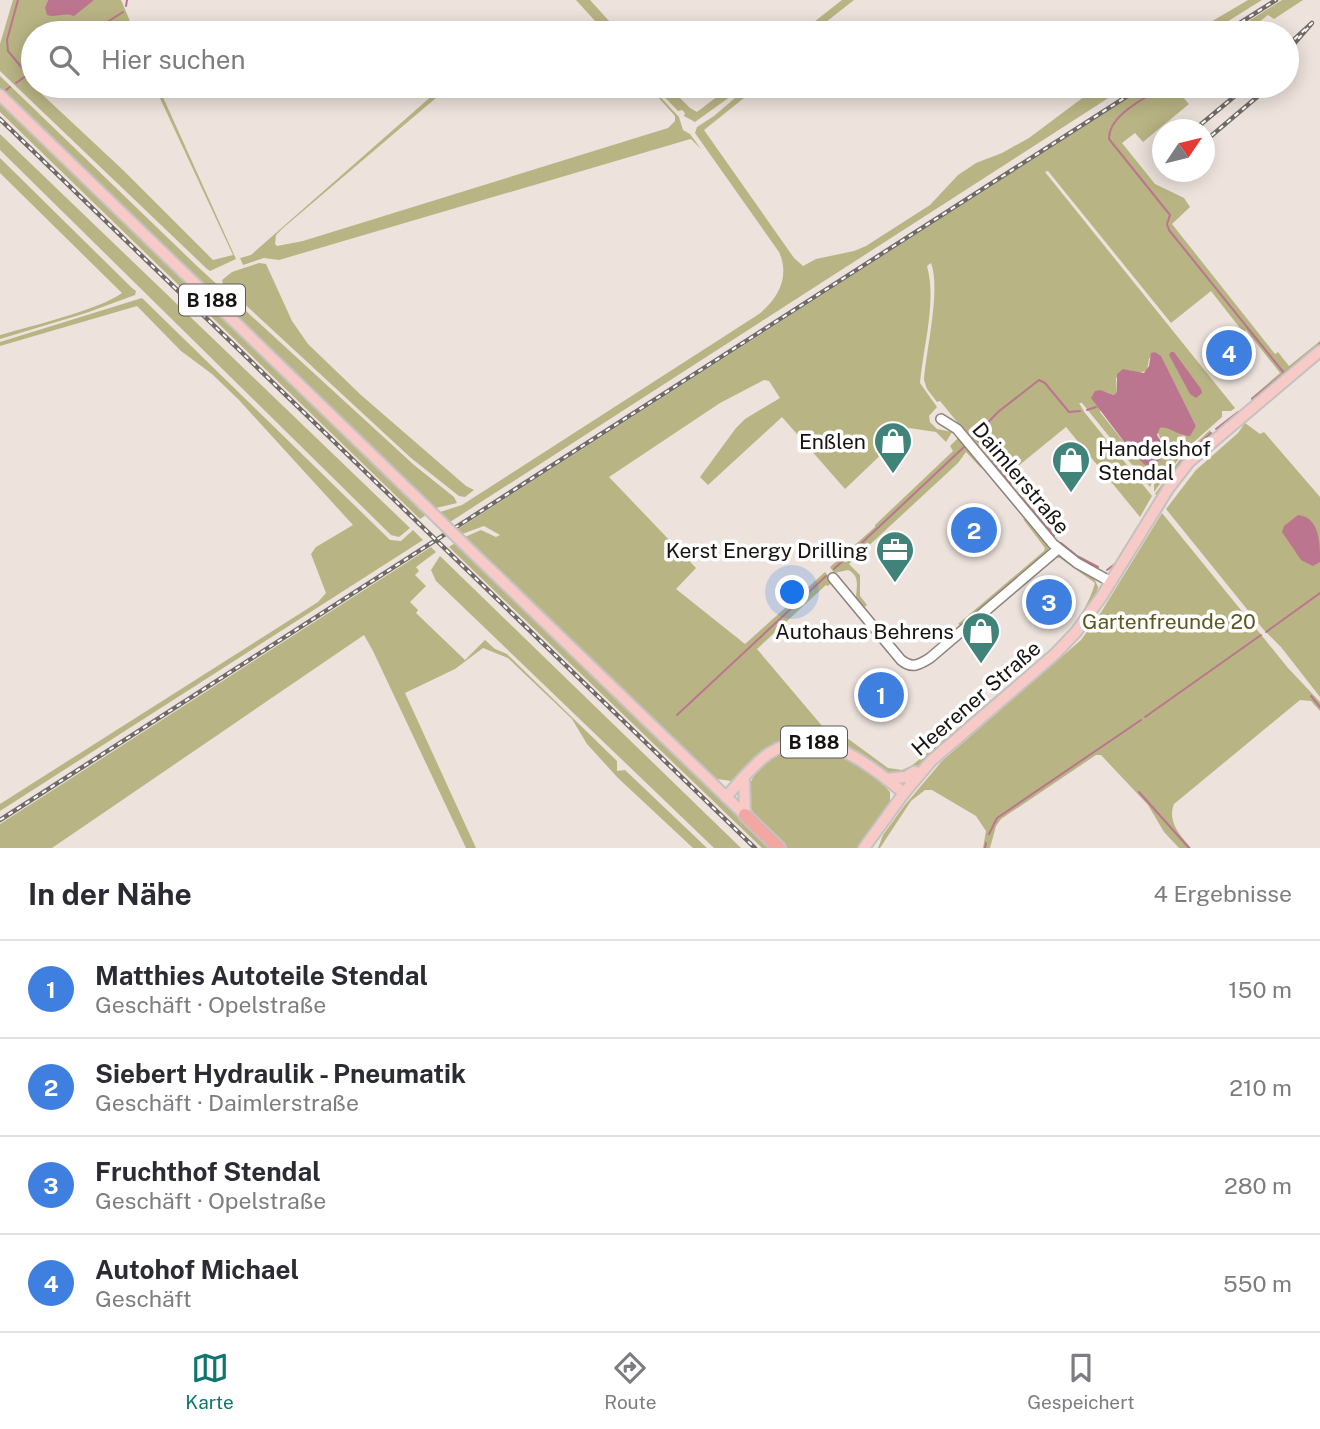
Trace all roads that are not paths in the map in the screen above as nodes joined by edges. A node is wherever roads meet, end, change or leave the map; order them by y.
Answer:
1 (0, 95) edge
2 (1320, 351) edge
3 (941, 419) dead end
4 (1058, 549) junction
5 (833, 578) dead end
6 (1111, 583) junction
7 (920, 773) junction
8 (744, 778) junction
9 (886, 779) junction
10 (904, 793) junction
11 (726, 796) junction
12 (745, 815) junction
13 (779, 848) edge
14 (864, 848) edge

1 - 11 main road, B 188, bridge
2 - 6 main road, Heerener Straße
3 - 4 street, Daimlerstraße
4 - 5 street
4 - 6 street, Daimlerstraße
6 - 7 main road, Heerener Straße
7 - 9 main road
7 - 10 main road, Heerener Straße
8 - 9 main road, B 188
8 - 11 main road, B 188
8 - 12 main road
9 - 10 main road, B 188
10 - 14 main road, Heerener Straße
11 - 12 main road, B 188
12 - 13 highway, B 188

